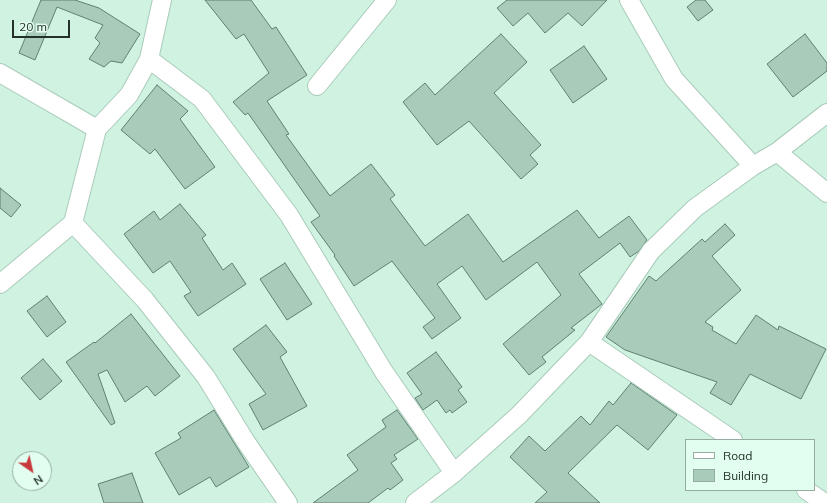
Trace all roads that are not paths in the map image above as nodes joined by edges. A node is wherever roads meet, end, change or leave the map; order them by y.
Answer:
1 (162, 0) edge
2 (387, 0) edge
3 (629, 0) edge
4 (149, 59) junction
5 (0, 73) edge
6 (317, 86) dead end
7 (827, 113) edge
8 (97, 129) junction
9 (777, 152) junction
10 (754, 166) junction
11 (827, 193) edge
12 (73, 223) junction
13 (0, 284) edge
14 (589, 342) junction
15 (732, 439) edge
16 (454, 473) junction
17 (807, 491) edge
18 (288, 503) edge
19 (415, 503) edge
20 (825, 503) edge

1 - 4 street
2 - 6 street
3 - 10 street
4 - 8 street
4 - 16 street
5 - 8 street
7 - 9 street
8 - 12 street
9 - 10 street
9 - 11 street
10 - 14 street
12 - 13 street
12 - 18 street
14 - 15 street
14 - 16 street
16 - 19 street
17 - 20 street

